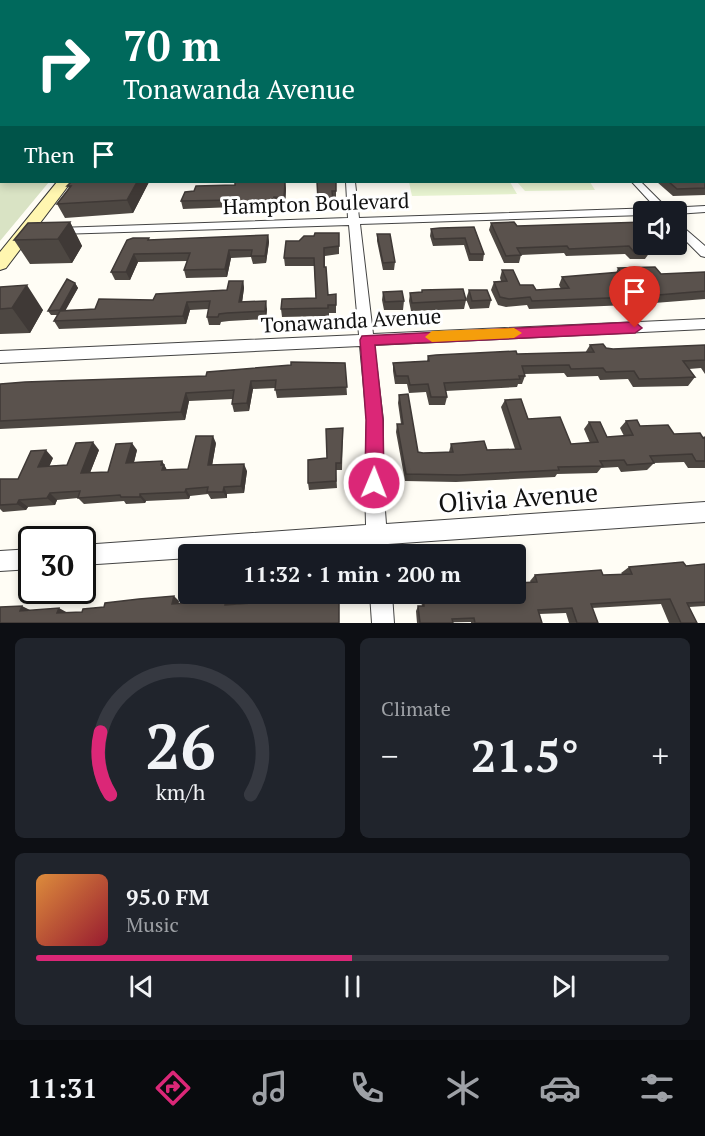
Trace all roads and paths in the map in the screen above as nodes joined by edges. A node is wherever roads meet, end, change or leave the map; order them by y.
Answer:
1 (63, 183) edge
2 (350, 183) edge
3 (637, 183) edge
4 (655, 201) edge
5 (705, 209) edge
6 (687, 210) edge
7 (633, 212) edge
8 (354, 221) junction
9 (38, 232) junction
10 (687, 235) edge
11 (705, 253) edge
12 (0, 264) edge
13 (705, 324) edge
14 (367, 340) junction
15 (0, 357) edge
16 (705, 512) edge
17 (377, 534) junction
18 (377, 544) edge
19 (96, 554) edge
20 (18, 560) edge
21 (0, 561) edge
22 (382, 604) edge
23 (383, 623) edge

1 - 9 main road
2 - 8 street
3 - 4 street
5 - 6 street, Hampton Boulevard
7 - 8 street, Hampton Boulevard
8 - 9 street, Hampton Boulevard
8 - 14 street
9 - 12 main road
10 - 11 street
13 - 14 street, Tonawanda Avenue
14 - 15 street, Tonawanda Avenue
14 - 17 street
16 - 17 street, Olivia Avenue
17 - 18 street
17 - 19 street, Olivia Avenue
20 - 21 street
22 - 23 street

